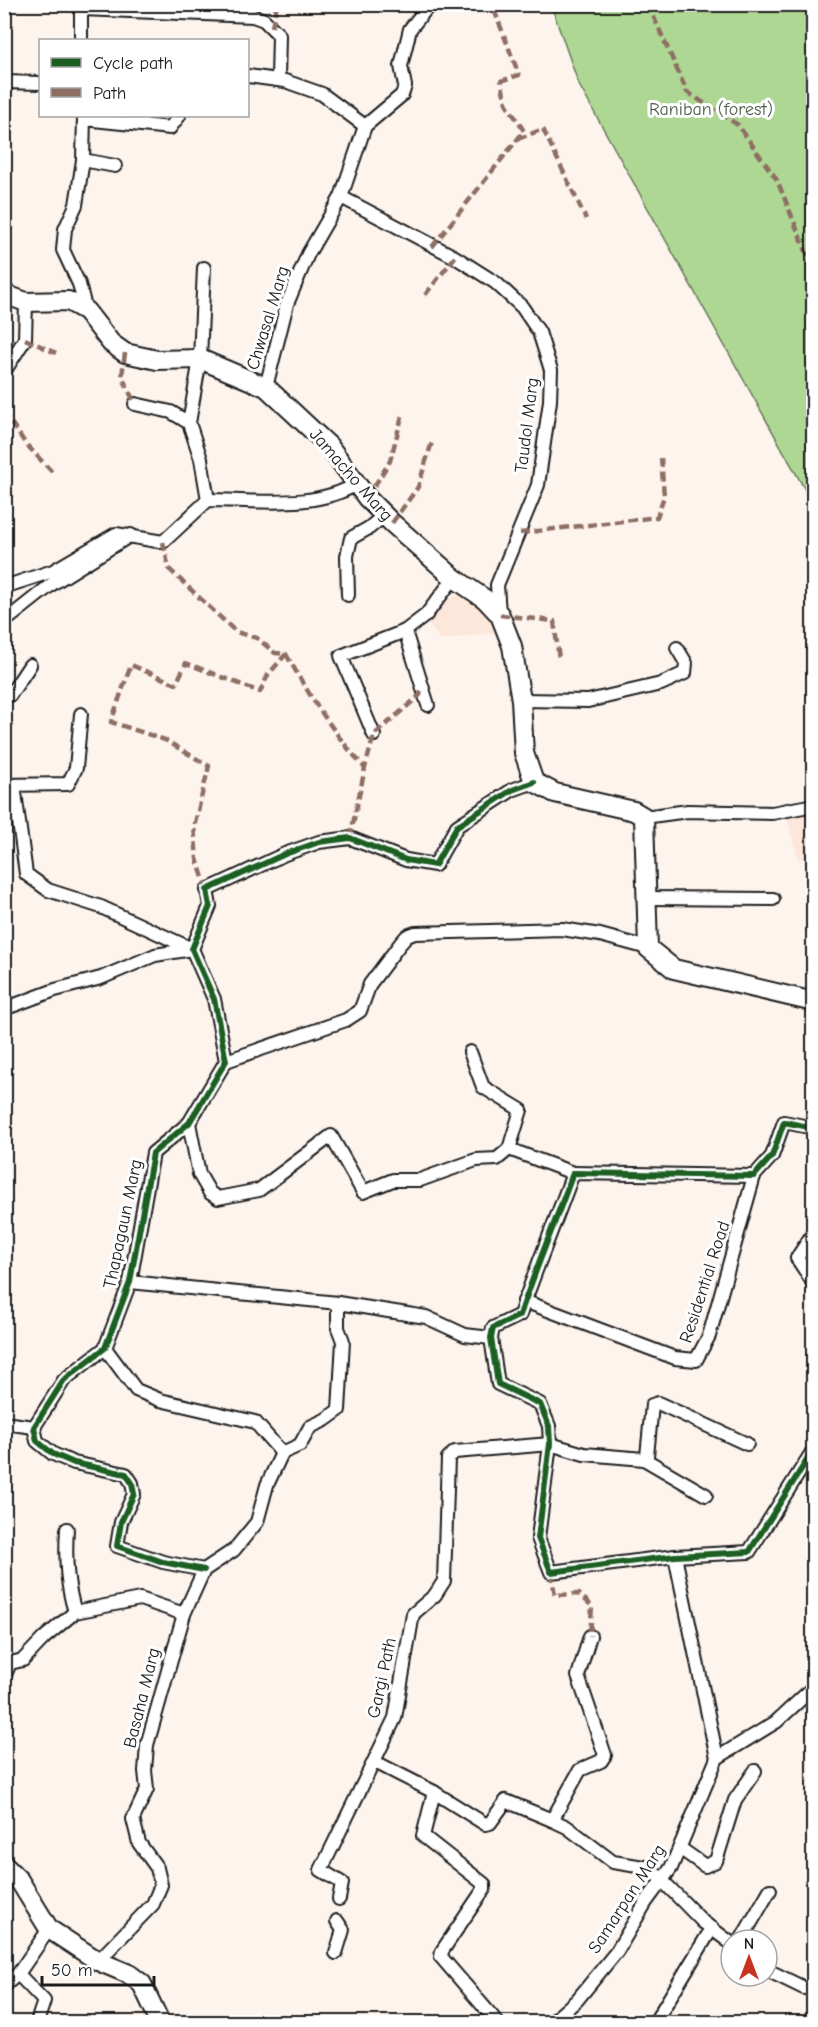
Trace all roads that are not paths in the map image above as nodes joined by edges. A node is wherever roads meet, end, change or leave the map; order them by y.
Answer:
1 (430, 4) edge
2 (82, 7) edge
3 (81, 39) edge
4 (249, 76) edge
5 (278, 80) junction
6 (4, 82) edge
7 (39, 83) edge
8 (84, 117) edge
9 (178, 117) edge
10 (365, 126) junction
11 (83, 160) junction
12 (115, 166) dead end
13 (341, 197) junction
14 (204, 268) dead end
15 (4, 294) edge
16 (26, 302) junction
17 (86, 311) junction
18 (200, 359) junction
19 (4, 372) edge
20 (266, 387) junction
21 (135, 404) dead end
22 (189, 423) junction
23 (358, 483) junction
24 (208, 500) junction
25 (386, 514) junction
26 (132, 534) junction
27 (454, 578) junction
28 (4, 587) edge
29 (348, 595) dead end
30 (500, 615) junction
31 (4, 622) edge
32 (405, 631) junction
33 (677, 648) dead end
34 (30, 665) dead end
35 (4, 697) edge
36 (521, 699) junction
37 (428, 705) dead end
38 (81, 714) dead end
39 (374, 735) dead end
40 (534, 782) junction
41 (9, 785) edge
42 (813, 805) edge
43 (644, 817) junction
44 (646, 898) junction
45 (773, 900) dead end
46 (648, 948) junction
47 (192, 949) junction
48 (813, 1002) edge
49 (4, 1010) edge
50 (470, 1052) dead end
51 (226, 1061) junction
52 (189, 1123) junction
53 (813, 1128) edge
54 (509, 1149) junction
55 (573, 1173) junction
56 (754, 1176) junction
57 (813, 1232) edge
58 (130, 1282) junction
59 (813, 1284) edge
60 (524, 1301) junction
61 (338, 1303) junction
62 (490, 1338) junction
63 (105, 1348) junction
64 (4, 1423) edge
65 (34, 1427) junction
66 (550, 1444) junction
67 (747, 1444) dead end
68 (813, 1449) edge
69 (282, 1453) junction
70 (644, 1459) junction
71 (706, 1495) dead end
72 (67, 1529) dead end
73 (675, 1556) junction
74 (204, 1570) junction
75 (75, 1612) junction
76 (183, 1614) junction
77 (590, 1636) dead end
78 (7, 1662) edge
79 (4, 1677) edge
80 (813, 1687) edge
81 (717, 1758) junction
82 (375, 1762) junction
83 (755, 1771) dead end
84 (434, 1792) junction
85 (552, 1820) junction
86 (681, 1848) junction
87 (4, 1865) edge
88 (663, 1879) junction
89 (770, 1890) dead end
90 (339, 1899) dead end
91 (337, 1921) dead end
92 (712, 1928) junction
93 (748, 1928) edge
94 (49, 1929) junction
95 (719, 1934) edge
96 (336, 1953) dead end
97 (98, 1961) junction
98 (18, 1974) junction
99 (779, 1976) edge
100 (4, 1986) edge
101 (813, 1988) edge
102 (37, 2022) edge
103 (160, 2022) edge
104 (497, 2022) edge
105 (552, 2022) edge
106 (655, 2022) edge

1 - 10 street
2 - 3 street
2 - 5 street
4 - 5 street
5 - 10 street
6 - 7 street
8 - 9 street
8 - 11 street
10 - 13 street, Chwasal Marg
11 - 12 street
11 - 17 street
13 - 20 street, Chwasal Marg
13 - 30 street, Taudol Marg
14 - 18 street
15 - 16 street
16 - 17 street
16 - 19 street
17 - 18 street, Jamacho Marg
18 - 20 street, Jamacho Marg
18 - 22 street
20 - 23 street, Jamacho Marg
21 - 22 street
22 - 24 street
23 - 24 street
23 - 25 street, Jamacho Marg
24 - 26 street
25 - 27 street, Jamacho Marg
25 - 29 street
26 - 28 street
26 - 31 street
27 - 30 street, Jamacho Marg
27 - 32 street
30 - 36 street, Jamacho Marg
32 - 37 street
32 - 39 street
33 - 36 street
34 - 35 street
36 - 40 street, Jamacho Marg
38 - 41 street
40 - 43 street
40 - 47 street
41 - 47 street
42 - 43 street
43 - 44 street
44 - 45 street
44 - 46 street
46 - 48 street
46 - 51 street
47 - 49 street
47 - 51 street
50 - 54 street
51 - 52 street, Thapagaun Marg
52 - 54 street
52 - 58 street, Thapagaun Marg
53 - 56 street
54 - 55 street
55 - 56 street
55 - 60 street
56 - 60 street, Residential Road
57 - 59 street
58 - 61 street
58 - 63 street, Thapagaun Marg
60 - 62 street
61 - 62 street
61 - 69 street
62 - 66 street
63 - 65 street
63 - 69 street
64 - 65 street
65 - 74 street
66 - 70 street
66 - 73 street
66 - 82 street, Gargi Path
67 - 70 street
68 - 73 street
69 - 74 street
70 - 71 street
72 - 75 street
73 - 81 street
74 - 76 street, Basaha Marg
75 - 76 street
75 - 78 street
76 - 97 street, Basaha Marg
77 - 85 street
78 - 79 street
80 - 81 street
81 - 86 street, Samarpan Marg
82 - 84 street
82 - 90 street, Gargi Path
83 - 86 street
84 - 85 street
84 - 104 street
85 - 88 street
86 - 88 street, Samarpan Marg
87 - 94 street
88 - 92 street
88 - 105 street, Samarpan Marg
89 - 93 street
91 - 96 street
92 - 95 street
92 - 106 street
94 - 97 street
94 - 98 street
97 - 103 street
98 - 100 street
98 - 102 street
99 - 101 street

